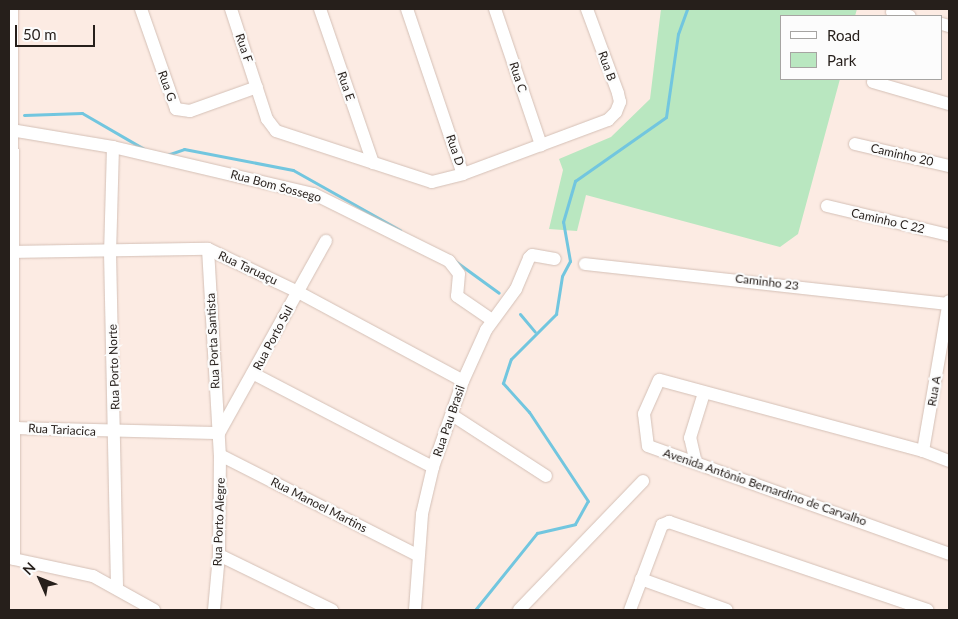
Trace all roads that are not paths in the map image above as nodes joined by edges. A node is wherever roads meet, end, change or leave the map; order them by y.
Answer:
1 (12, 9) edge
2 (141, 9) edge
3 (231, 9) edge
4 (320, 9) edge
5 (407, 9) edge
6 (495, 9) edge
7 (587, 9) edge
8 (892, 12) dead end
9 (906, 15) edge
10 (873, 82) dead end
11 (257, 87) junction
12 (949, 104) edge
13 (608, 120) joint
14 (11, 130) junction
15 (855, 144) dead end
16 (541, 145) junction
17 (113, 147) junction
18 (373, 163) junction
19 (949, 166) edge
20 (463, 174) junction
21 (827, 206) dead end
22 (949, 235) edge
23 (326, 241) dead end
24 (208, 250) junction
25 (9, 252) edge
26 (110, 252) junction
27 (555, 259) dead end
28 (585, 264) dead end
29 (298, 292) junction
30 (949, 302) edge
31 (948, 319) edge
32 (492, 320) junction
33 (254, 374) junction
34 (463, 381) junction
35 (704, 393) junction
36 (452, 415) junction
37 (11, 428) edge
38 (116, 432) junction
39 (219, 433) junction
40 (923, 451) junction
41 (220, 455) junction
42 (949, 461) edge
43 (696, 463) junction
44 (433, 467) junction
45 (546, 476) dead end
46 (642, 481) dead end
47 (949, 554) edge
48 (219, 555) junction
49 (417, 555) junction
50 (11, 558) edge
51 (641, 579) junction
52 (117, 588) junction
53 (154, 610) edge
54 (214, 610) edge
55 (332, 610) edge
56 (415, 610) edge
57 (520, 610) edge
58 (630, 610) edge
59 (727, 610) edge
60 (926, 610) edge

1 - 14 street
2 - 11 street, Rua G
3 - 11 street, Rua F
4 - 18 street, Rua E
5 - 20 street, Rua D
6 - 16 street, Rua C
7 - 13 street, Rua B
8 - 9 street
10 - 12 street
11 - 18 street
13 - 16 street, Rua D
14 - 17 street, Rua Bom Sossego
14 - 25 street
15 - 19 street, Caminho 20
16 - 20 street, Rua D
17 - 26 street, Rua Porto Norte
17 - 32 street, Rua Bom Sossego
18 - 20 street
21 - 22 street, Caminho C 22
23 - 29 street, Rua Porto Sul
24 - 26 street, Rua Taruaçu
24 - 29 street, Rua Taruaçu
24 - 39 street, Rua Porta Santista
25 - 26 street, Rua Taruaçu
25 - 37 street
26 - 38 street, Rua Porto Norte
27 - 32 street, Rua Pau Brasil
28 - 30 street, Caminho 23
29 - 33 street, Rua Porto Sul
29 - 34 street, Rua Taruaçu
30 - 31 street, Rua A
31 - 40 street, Rua A
32 - 34 street, Rua Pau Brasil
33 - 39 street, Rua Porto Sul
33 - 44 street
34 - 36 street, Rua Pau Brasil
35 - 40 street, Avenida Antônio Bernardino de Carvalho
35 - 43 street
35 - 43 street, Avenida Antônio Bernardino de Carvalho
36 - 44 street, Rua Pau Brasil
36 - 45 street
37 - 38 street, Rua Tariacica
37 - 50 street
38 - 39 street, Rua Tariacica
38 - 52 street, Rua Porto Norte
39 - 41 street, Rua Porto Alegre
40 - 42 street, Avenida Antônio Bernardino de Carvalho
41 - 48 street, Rua Porto Alegre
41 - 49 street, Rua Manoel Martins
43 - 47 street, Avenida Antônio Bernardino de Carvalho
44 - 49 street, Rua Pau Brasil
46 - 57 street
48 - 54 street, Rua Porto Alegre
48 - 55 street
49 - 56 street, Rua Pau Brasil
50 - 52 street
51 - 58 street
51 - 59 street
51 - 60 street
52 - 53 street

